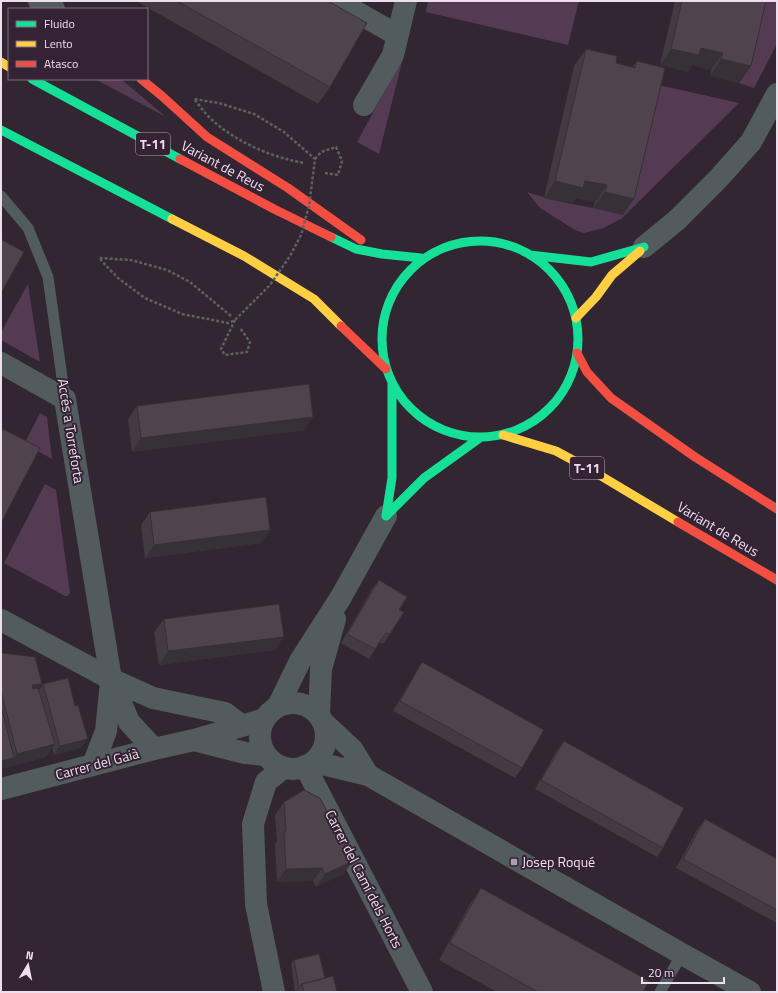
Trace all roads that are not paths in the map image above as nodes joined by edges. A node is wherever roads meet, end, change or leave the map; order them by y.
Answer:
1 (39, 1) edge
2 (337, 1) edge
3 (406, 1) edge
4 (52, 8) edge
5 (397, 35) junction
6 (34, 80) edge
7 (142, 80) edge
8 (777, 94) edge
9 (364, 105) dead end
10 (777, 120) edge
11 (1, 130) edge
12 (751, 142) junction
13 (1, 196) edge
14 (644, 247) junction
15 (382, 254) junction
16 (530, 255) junction
17 (421, 258) junction
18 (576, 318) junction
19 (578, 353) junction
20 (1, 363) edge
21 (386, 368) junction
22 (392, 384) junction
23 (66, 399) junction
24 (504, 435) junction
25 (481, 437) junction
26 (777, 509) edge
27 (386, 516) junction
28 (777, 580) edge
29 (341, 597) junction
30 (1, 620) edge
31 (111, 679) junction
32 (271, 712) junction
33 (322, 719) junction
34 (241, 725) junction
35 (194, 740) junction
36 (154, 749) junction
37 (274, 761) junction
38 (310, 764) junction
39 (93, 765) junction
40 (368, 775) junction
41 (1, 789) edge
42 (682, 954) junction
43 (274, 992) edge
44 (422, 992) edge
45 (660, 992) edge
46 (750, 992) edge

1 - 4 street
2 - 5 street
3 - 5 street
5 - 9 street
6 - 15 highway, Variant de Reus / T-11
7 - 15 highway
8 - 12 street
10 - 12 street
11 - 21 highway, T-11
12 - 14 street
13 - 23 lane, Accés a Torreforta
14 - 16 highway
14 - 18 highway
15 - 17 highway, T-11
16 - 17 highway, T-11
16 - 18 highway, T-11
17 - 21 highway, T-11
18 - 19 highway, T-11
19 - 24 highway, T-11
19 - 26 highway, T-11
20 - 23 street
21 - 22 highway, T-11
22 - 25 highway, T-11
22 - 27 highway
23 - 31 street, Accés a Torreforta
24 - 25 highway, T-11
24 - 28 highway, Variant de Reus / T-11
25 - 27 highway
27 - 29 street
29 - 32 street
29 - 33 street
30 - 31 street
31 - 34 street
31 - 36 street
31 - 39 street
32 - 33 street
32 - 34 street, Carrer del Gaià
32 - 37 street
33 - 38 street
33 - 40 street
34 - 35 street, Carrer del Gaià
35 - 36 street, Carrer del Gaià
35 - 37 street, Carrer del Gaià
36 - 39 street, Carrer del Gaià
37 - 38 street
37 - 43 street
38 - 40 street
38 - 44 street, Carrer del Camí dels Horts
39 - 41 street, Carrer del Gaià
40 - 42 street
42 - 45 lane
42 - 46 street

